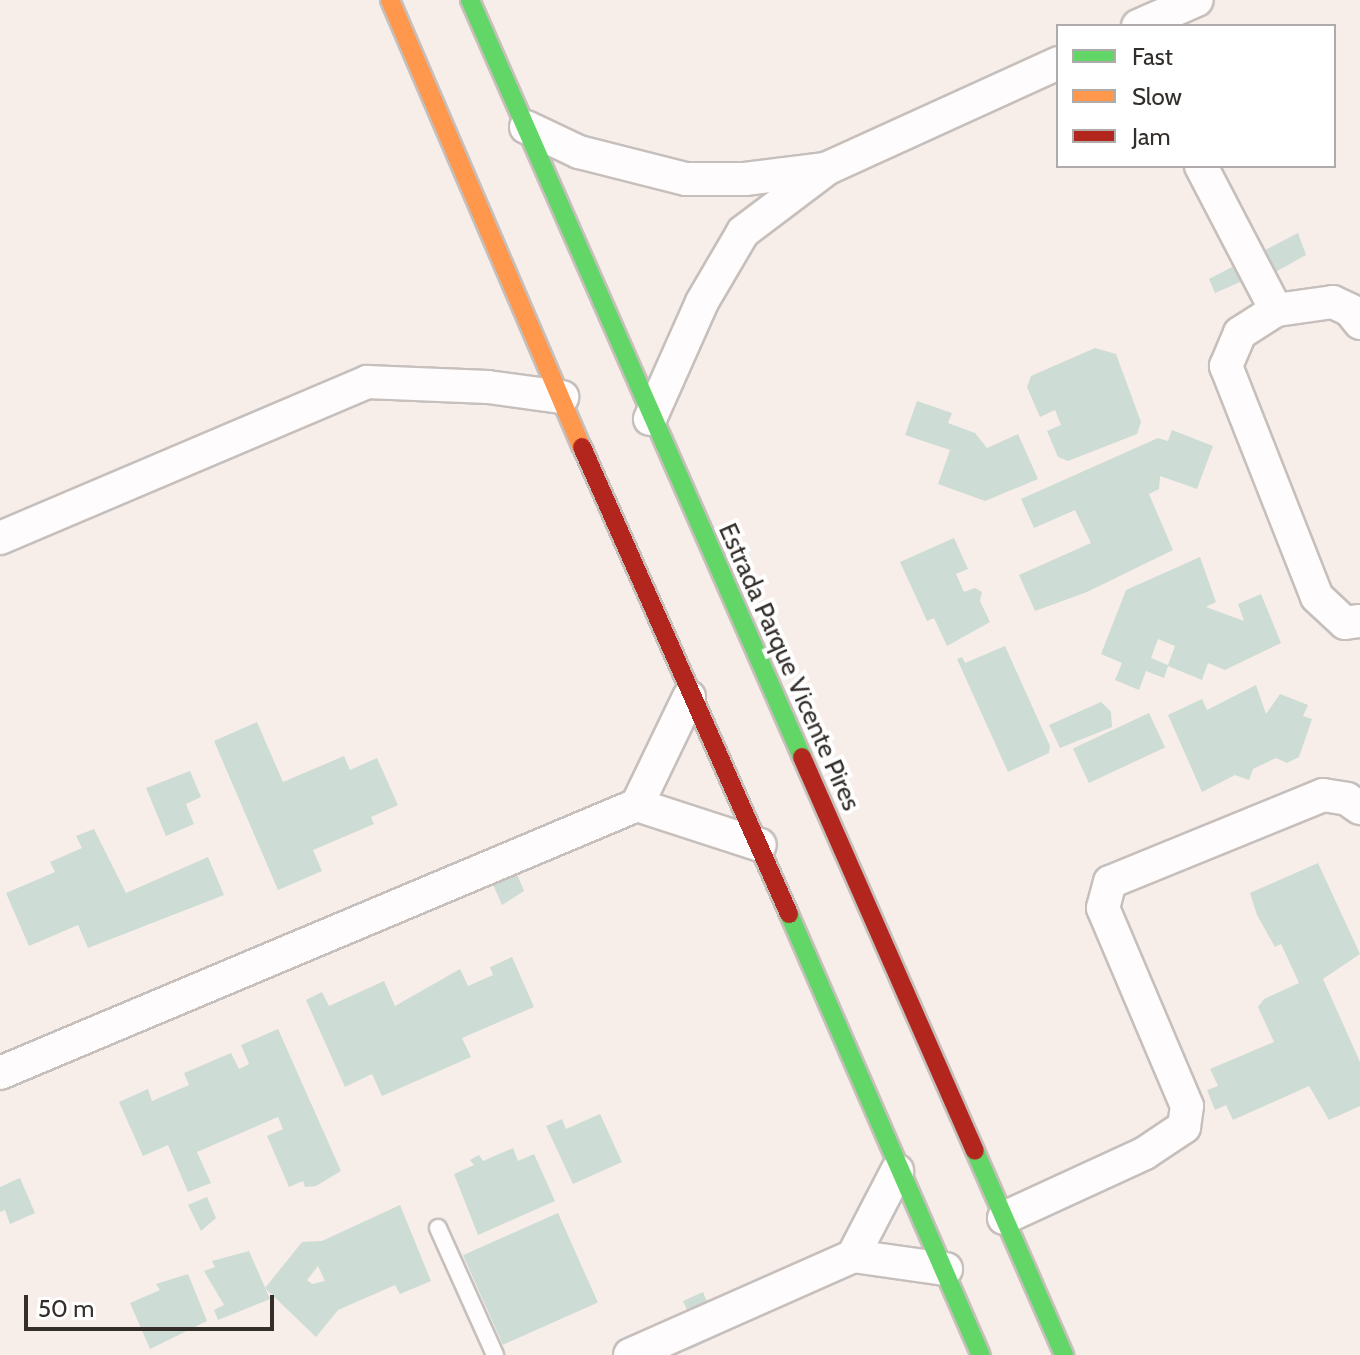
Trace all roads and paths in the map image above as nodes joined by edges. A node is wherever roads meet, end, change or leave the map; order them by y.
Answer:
1 (390, 0) edge
2 (470, 0) edge
3 (1197, 0) edge
4 (1143, 24) edge
5 (1056, 64) edge
6 (526, 127) junction
7 (828, 168) junction
8 (1202, 168) edge
9 (1276, 310) junction
10 (1360, 323) edge
11 (562, 397) junction
12 (650, 419) junction
13 (0, 538) edge
14 (1360, 621) edge
15 (689, 697) junction
16 (637, 805) junction
17 (1360, 808) edge
18 (760, 845) junction
19 (0, 1073) edge
20 (897, 1171) junction
21 (1004, 1218) junction
22 (438, 1228) dead end
23 (853, 1256) junction
24 (946, 1269) junction
25 (495, 1355) edge
26 (630, 1355) edge
27 (981, 1355) edge
28 (1064, 1355) edge

1 - 11 main road
2 - 6 main road, Estrada Parque Vicente Pires
3 - 4 street
5 - 7 street
6 - 7 street
6 - 12 main road, Estrada Parque Vicente Pires
7 - 12 street
8 - 9 street
9 - 10 street
9 - 14 street
11 - 13 street
11 - 15 main road
12 - 21 main road, Estrada Parque Vicente Pires
15 - 16 street
15 - 18 main road
16 - 18 street
16 - 19 street
17 - 21 street
18 - 20 main road
20 - 23 street
20 - 24 main road
21 - 28 main road, Estrada Parque Vicente Pires
22 - 25 lane
23 - 24 street
23 - 26 street
24 - 27 main road

